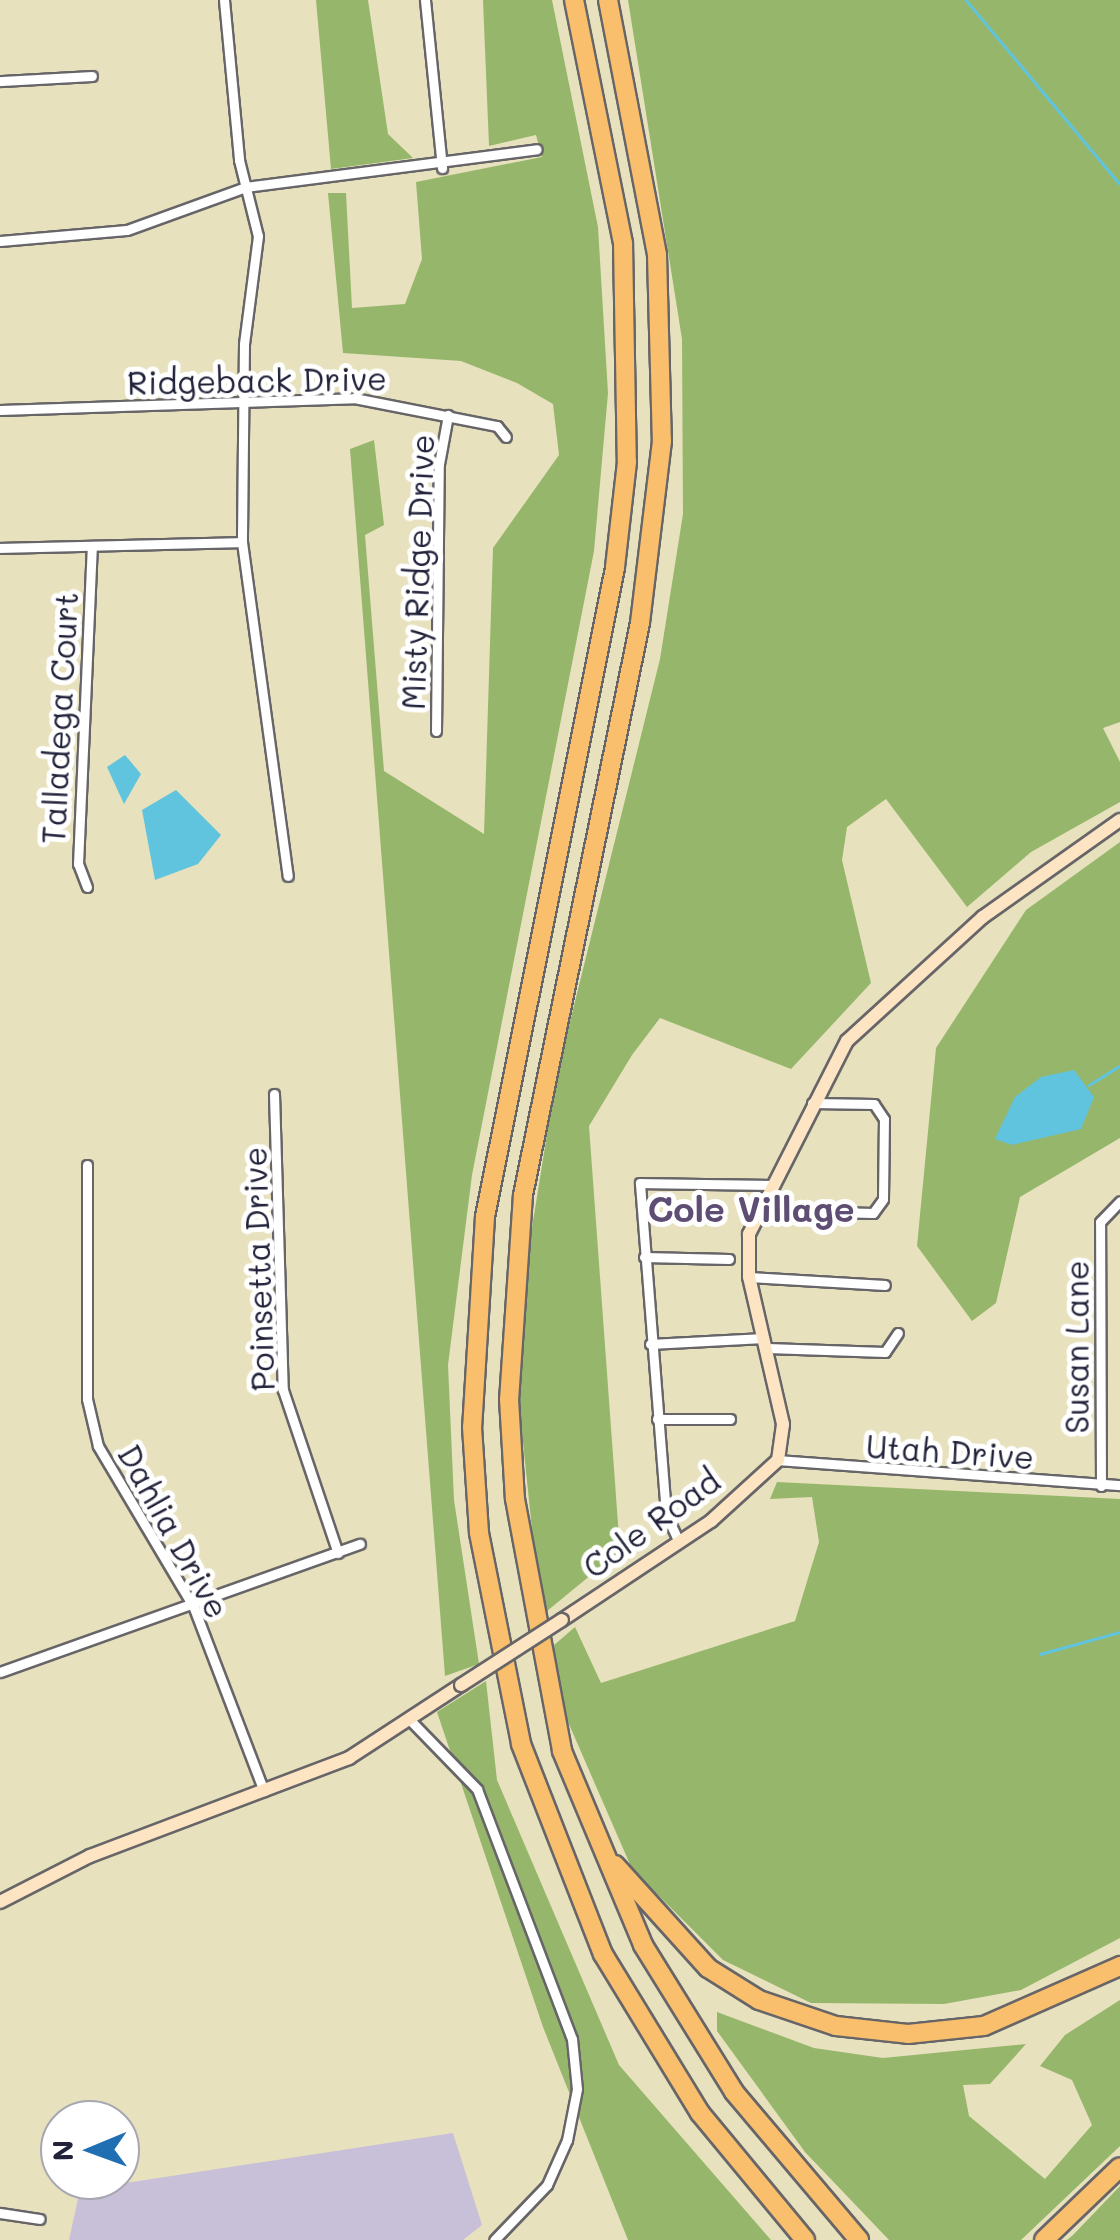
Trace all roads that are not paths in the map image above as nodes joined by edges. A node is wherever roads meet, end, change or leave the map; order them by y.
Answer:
1 (224, 0) edge
2 (424, 0) edge
3 (574, 0) edge
4 (608, 0) edge
5 (92, 76) dead end
6 (0, 81) edge
7 (536, 149) dead end
8 (442, 168) junction
9 (246, 187) junction
10 (0, 242) edge
11 (242, 404) junction
12 (0, 410) edge
13 (448, 415) junction
14 (506, 437) dead end
15 (242, 542) junction
16 (0, 548) edge
17 (92, 548) junction
18 (436, 731) dead end
19 (1120, 820) edge
20 (288, 876) dead end
21 (86, 887) dead end
22 (274, 1094) dead end
23 (815, 1103) junction
24 (87, 1165) dead end
25 (768, 1185) junction
26 (1120, 1201) edge
27 (758, 1210) junction
28 (644, 1258) junction
29 (729, 1259) dead end
30 (750, 1278) junction
31 (885, 1284) dead end
32 (898, 1334) dead end
33 (764, 1341) junction
34 (650, 1344) junction
35 (657, 1419) junction
36 (730, 1420) dead end
37 (778, 1460) junction
38 (1102, 1486) junction
39 (1120, 1486) edge
40 (679, 1542) junction
41 (360, 1544) dead end
42 (338, 1553) junction
43 (194, 1608) junction
44 (0, 1672) edge
45 (412, 1721) junction
46 (264, 1791) junction
47 (592, 1833) junction
48 (0, 1902) edge
49 (1120, 1966) edge
50 (1120, 2166) edge
51 (0, 2213) edge
52 (40, 2220) dead end
53 (494, 2240) edge
54 (805, 2240) edge
55 (859, 2240) edge
56 (1044, 2240) edge

1 - 9 street
2 - 8 street
3 - 54 highway
4 - 47 highway
5 - 6 street
7 - 8 street
8 - 9 street
9 - 10 street
9 - 11 street
11 - 12 street, Ridgeback Drive
11 - 13 street, Ridgeback Drive
11 - 15 street
13 - 14 street, Ridgeback Drive
13 - 18 street, Misty Ridge Drive
15 - 17 street
15 - 20 street
16 - 17 street
17 - 21 street, Talladega Court
19 - 23 street
22 - 42 street, Poinsetta Drive
23 - 25 street
23 - 27 street
24 - 43 street, Dahlia Drive
25 - 27 street
25 - 28 street
26 - 38 street, Susan Lane
27 - 30 street
28 - 29 street
28 - 34 street
30 - 31 street
30 - 33 street
32 - 33 street
33 - 34 street
33 - 37 street
34 - 35 street
35 - 36 street
35 - 40 street
37 - 38 street, Utah Drive
37 - 40 street, Cole Road
38 - 39 street, Utah Drive
40 - 45 street, Cole Road, bridge
41 - 42 street
42 - 43 street
43 - 44 street
43 - 46 street, Dahlia Drive
45 - 46 street, Cole Road
45 - 53 street
46 - 48 street, Cole Road
47 - 49 highway
47 - 55 highway
50 - 56 highway
51 - 52 street

